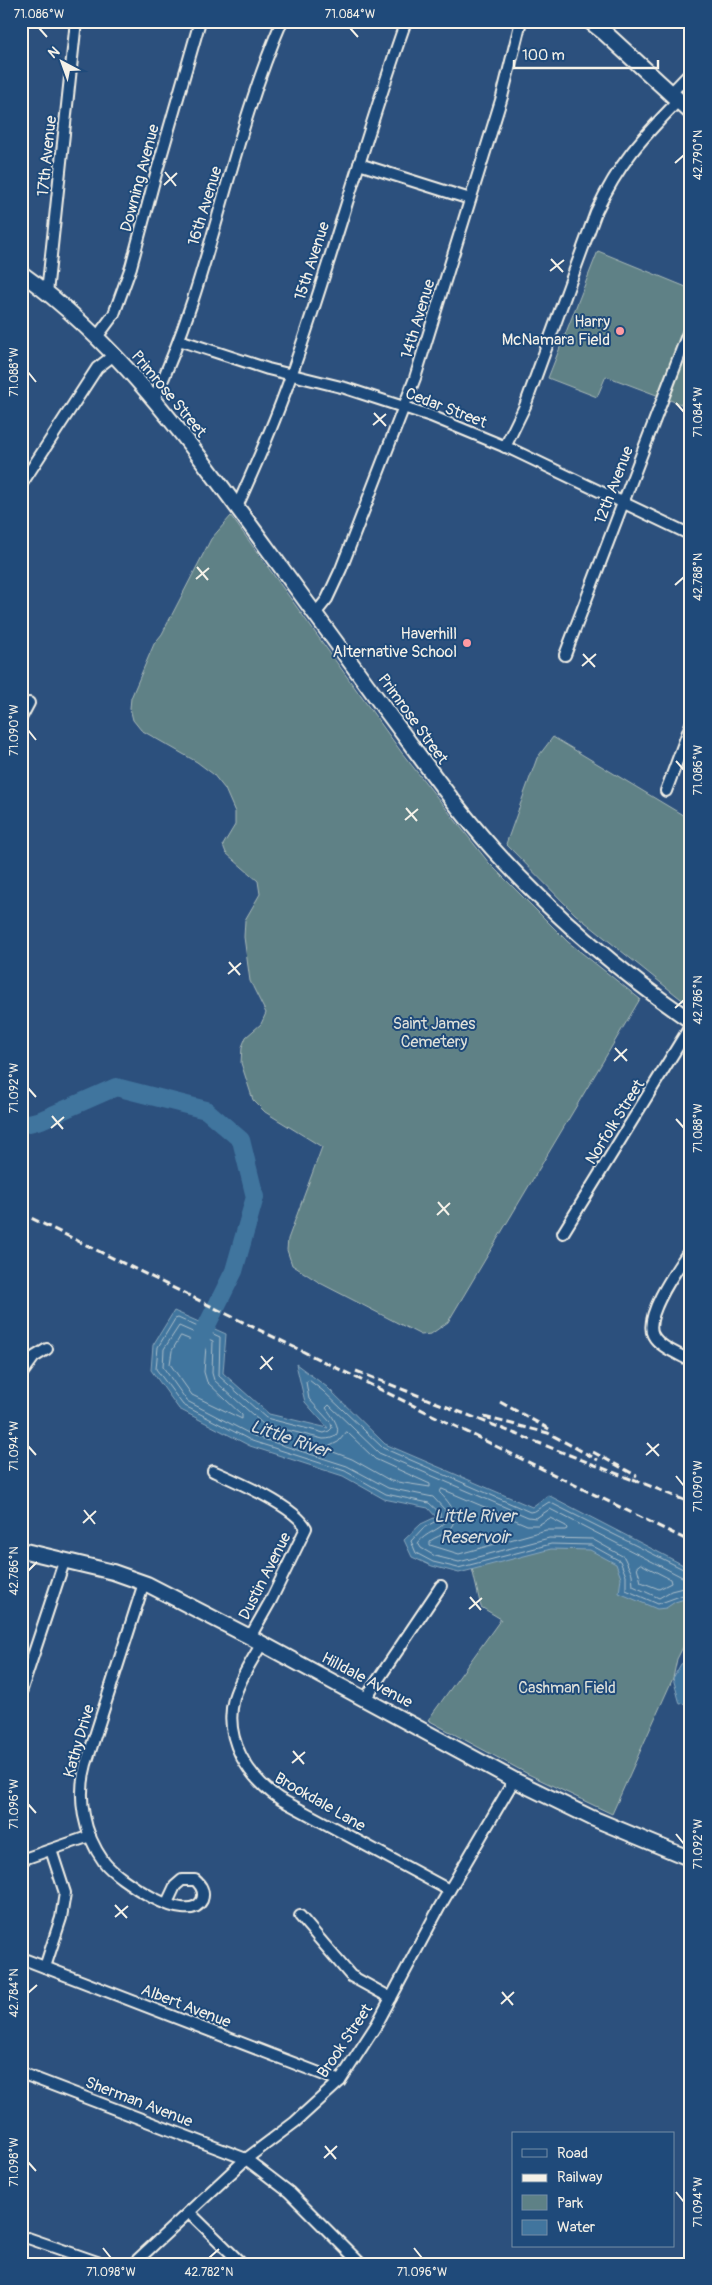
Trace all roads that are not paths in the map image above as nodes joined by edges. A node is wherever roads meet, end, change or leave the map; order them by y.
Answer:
1 (76, 21) edge
2 (200, 21) edge
3 (282, 21) edge
4 (406, 21) edge
5 (521, 21) edge
6 (590, 21) edge
7 (691, 72) edge
8 (674, 97) junction
9 (691, 112) edge
10 (359, 164) junction
11 (470, 199) junction
12 (21, 273) edge
13 (47, 293) junction
14 (691, 325) edge
15 (97, 337) junction
16 (179, 340) junction
17 (114, 355) junction
18 (292, 375) junction
19 (154, 400) junction
20 (404, 408) junction
21 (505, 447) junction
22 (21, 485) edge
23 (623, 502) junction
24 (237, 507) junction
25 (691, 535) edge
26 (314, 614) junction
27 (565, 655) dead end
28 (29, 703) dead end
29 (21, 718) edge
30 (691, 724) edge
31 (666, 790) dead end
32 (691, 1021) edge
33 (691, 1025) edge
34 (563, 1233) dead end
35 (691, 1248) edge
36 (47, 1349) dead end
37 (691, 1361) edge
38 (21, 1375) edge
39 (214, 1471) dead end
40 (21, 1550) edge
41 (65, 1560) junction
42 (144, 1583) junction
43 (441, 1586) dead end
44 (256, 1640) junction
45 (21, 1692) edge
46 (365, 1699) junction
47 (514, 1780) junction
48 (90, 1836) junction
49 (51, 1850) junction
50 (691, 1859) edge
51 (21, 1860) edge
52 (449, 1890) junction
53 (168, 1903) dead end
54 (300, 1916) dead end
55 (21, 1958) edge
56 (45, 1967) junction
57 (391, 1998) junction
58 (21, 2073) edge
59 (340, 2081) junction
60 (246, 2159) junction
61 (189, 2212) junction
62 (28, 2238) dead end
63 (102, 2264) edge
64 (132, 2264) edge
65 (242, 2264) edge
66 (362, 2264) edge

1 - 13 street, 17th Avenue
2 - 15 street, Downing Avenue
3 - 16 street, 16th Avenue
4 - 10 street, 15th Avenue
5 - 11 street, 14th Avenue
6 - 8 main road
7 - 8 street
8 - 9 main road
8 - 21 street
10 - 11 street
10 - 18 street, 15th Avenue
11 - 20 street, 14th Avenue
12 - 13 main road, Primrose Street
13 - 15 main road, Primrose Street
14 - 23 street, 12th Avenue
15 - 17 main road, Primrose Street
16 - 18 street, Cedar Street
16 - 19 street, 16th Avenue
17 - 19 main road, Primrose Street
17 - 22 street
18 - 20 street, Cedar Street
18 - 24 street, 15th Avenue
19 - 24 main road, Primrose Street
20 - 21 street, Cedar Street
20 - 26 street, 14th Avenue
21 - 23 street, Cedar Street
23 - 25 street, Cedar Street
23 - 27 street, 12th Avenue
24 - 26 main road, Primrose Street
26 - 32 main road, Primrose Street
28 - 29 street
30 - 31 street
33 - 34 street, Norfolk Street
35 - 37 street
36 - 38 street
39 - 44 street, Dustin Avenue
40 - 41 main road, Hilldale Avenue
41 - 42 main road, Hilldale Avenue
41 - 45 street
42 - 44 main road, Hilldale Avenue
42 - 48 street, Kathy Drive
43 - 46 street
44 - 46 main road, Hilldale Avenue
44 - 52 street, Brookdale Lane
46 - 47 main road, Hilldale Avenue
47 - 50 main road, Hilldale Avenue
47 - 52 street, Brook Street
48 - 49 street
48 - 53 street, Kathy Drive
49 - 51 street
49 - 56 street
52 - 57 street, Brook Street
54 - 57 street
55 - 56 street, Albert Avenue
56 - 59 street, Albert Avenue
57 - 59 street, Brook Street
58 - 60 street, Sherman Avenue
59 - 60 street, Brook Street
60 - 61 street, Brook Street
60 - 66 street, Sherman Avenue
61 - 64 street, Brook Street
61 - 65 street
62 - 63 street

